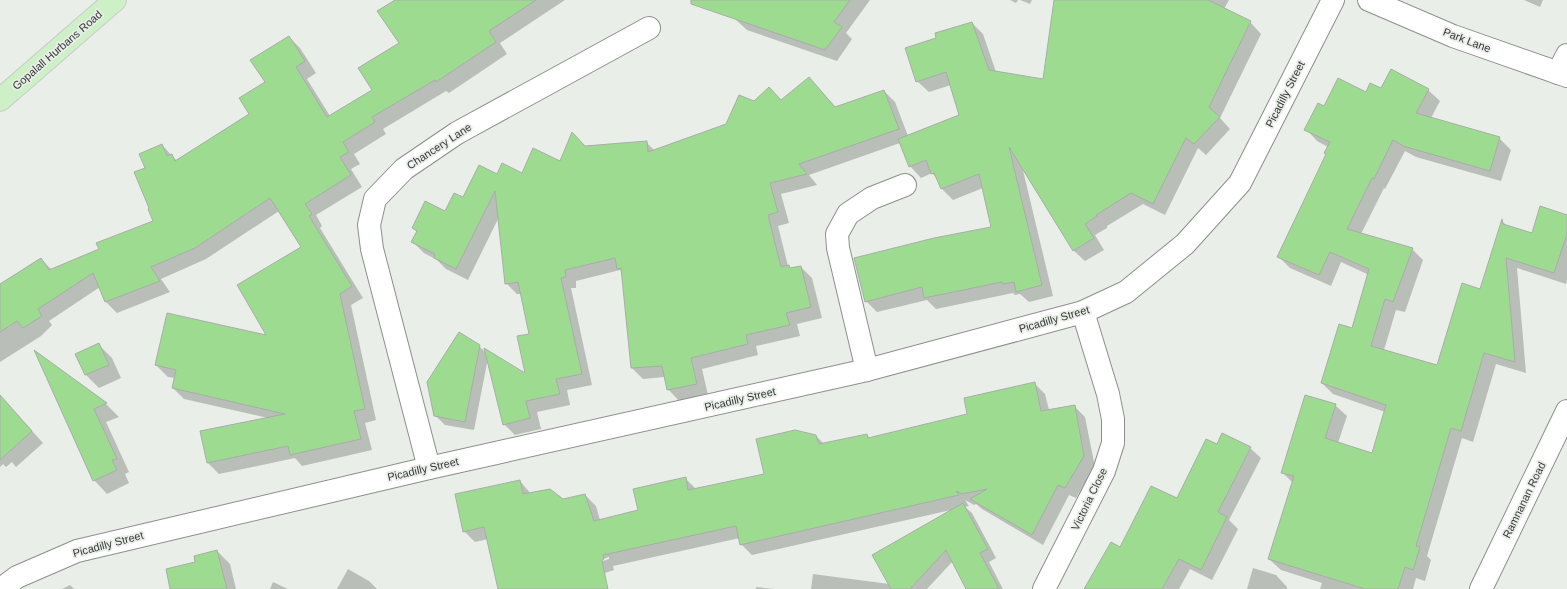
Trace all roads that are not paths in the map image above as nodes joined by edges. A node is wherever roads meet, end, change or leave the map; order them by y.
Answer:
1 (115, 0) edge
2 (1333, 0) edge
3 (1369, 0) edge
4 (649, 28) dead end
5 (1564, 68) edge
6 (0, 100) edge
7 (905, 185) dead end
8 (1084, 312) junction
9 (867, 370) junction
10 (1567, 411) edge
11 (429, 468) junction
12 (1, 589) edge
13 (1044, 589) edge
14 (1481, 589) edge

1 - 6 main road, Gopalall Hurbans Road
2 - 8 street, Picadilly Street
3 - 5 street, Park Lane
4 - 11 street, Chancery Lane
7 - 9 street
8 - 9 street, Picadilly Street
8 - 13 street, Victoria Close
9 - 11 street, Picadilly Street
10 - 14 street, Ramnanan Road
11 - 12 street, Picadilly Street

